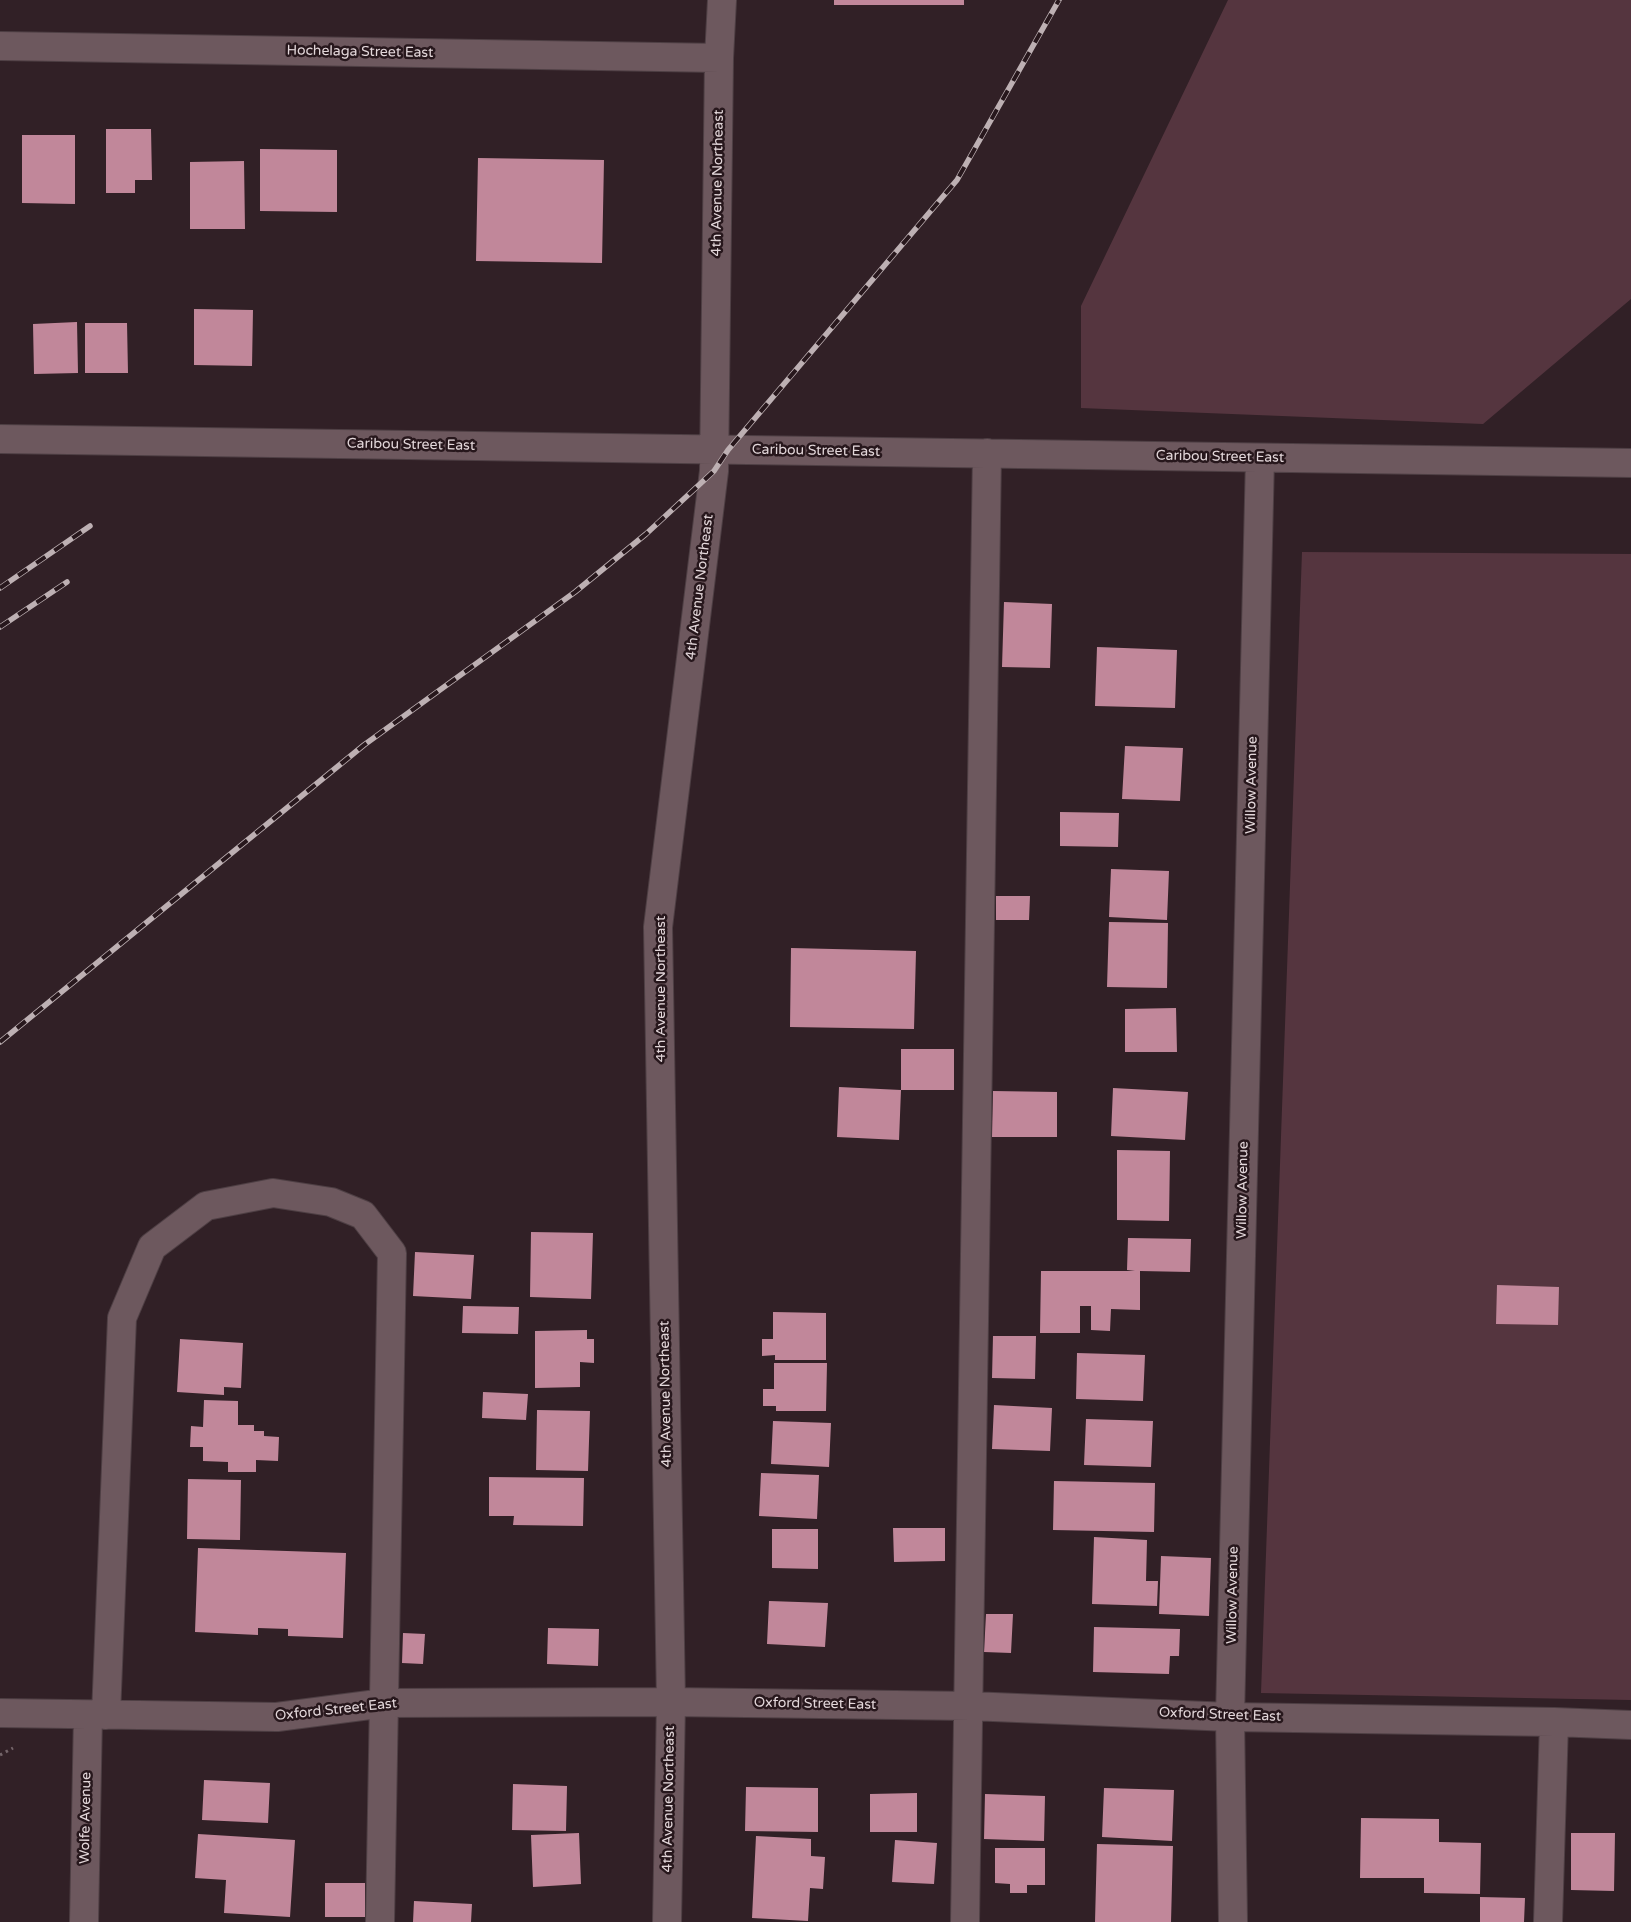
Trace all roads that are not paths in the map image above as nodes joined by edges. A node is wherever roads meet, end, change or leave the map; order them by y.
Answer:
1 (722, 0) edge
2 (0, 46) edge
3 (719, 58) junction
4 (0, 440) edge
5 (714, 450) junction
6 (987, 453) junction
7 (1260, 458) junction
8 (1631, 463) edge
9 (671, 1702) junction
10 (385, 1703) junction
11 (970, 1706) junction
12 (0, 1713) edge
13 (97, 1715) junction
14 (1230, 1717) junction
15 (1554, 1722) junction
16 (1631, 1725) edge
17 (84, 1922) edge
18 (380, 1922) edge
19 (667, 1922) edge
20 (965, 1922) edge
21 (1233, 1922) edge
22 (1548, 1922) edge

1 - 3 street, 4th Avenue Northeast
2 - 3 street, Hochelaga Street East
3 - 5 street, 4th Avenue Northeast
4 - 5 street, Caribou Street East
5 - 6 street, Caribou Street East
5 - 9 street, 4th Avenue Northeast
6 - 7 street, Caribou Street East
6 - 11 street
7 - 8 street, Caribou Street East
7 - 14 street, Willow Avenue
9 - 10 street, Oxford Street East
9 - 11 street, Oxford Street East
9 - 19 street, 4th Avenue Northeast
10 - 13 street, Oxford Street East
10 - 13 street, Wolfe Avenue
10 - 18 street, Wolfe Avenue
11 - 14 street, Oxford Street East
11 - 20 street
12 - 13 street, Oxford Street East
13 - 17 street, Wolfe Avenue
14 - 15 street, Oxford Street East
14 - 21 street, Willow Avenue
15 - 16 street, Oxford Street East
15 - 22 street

